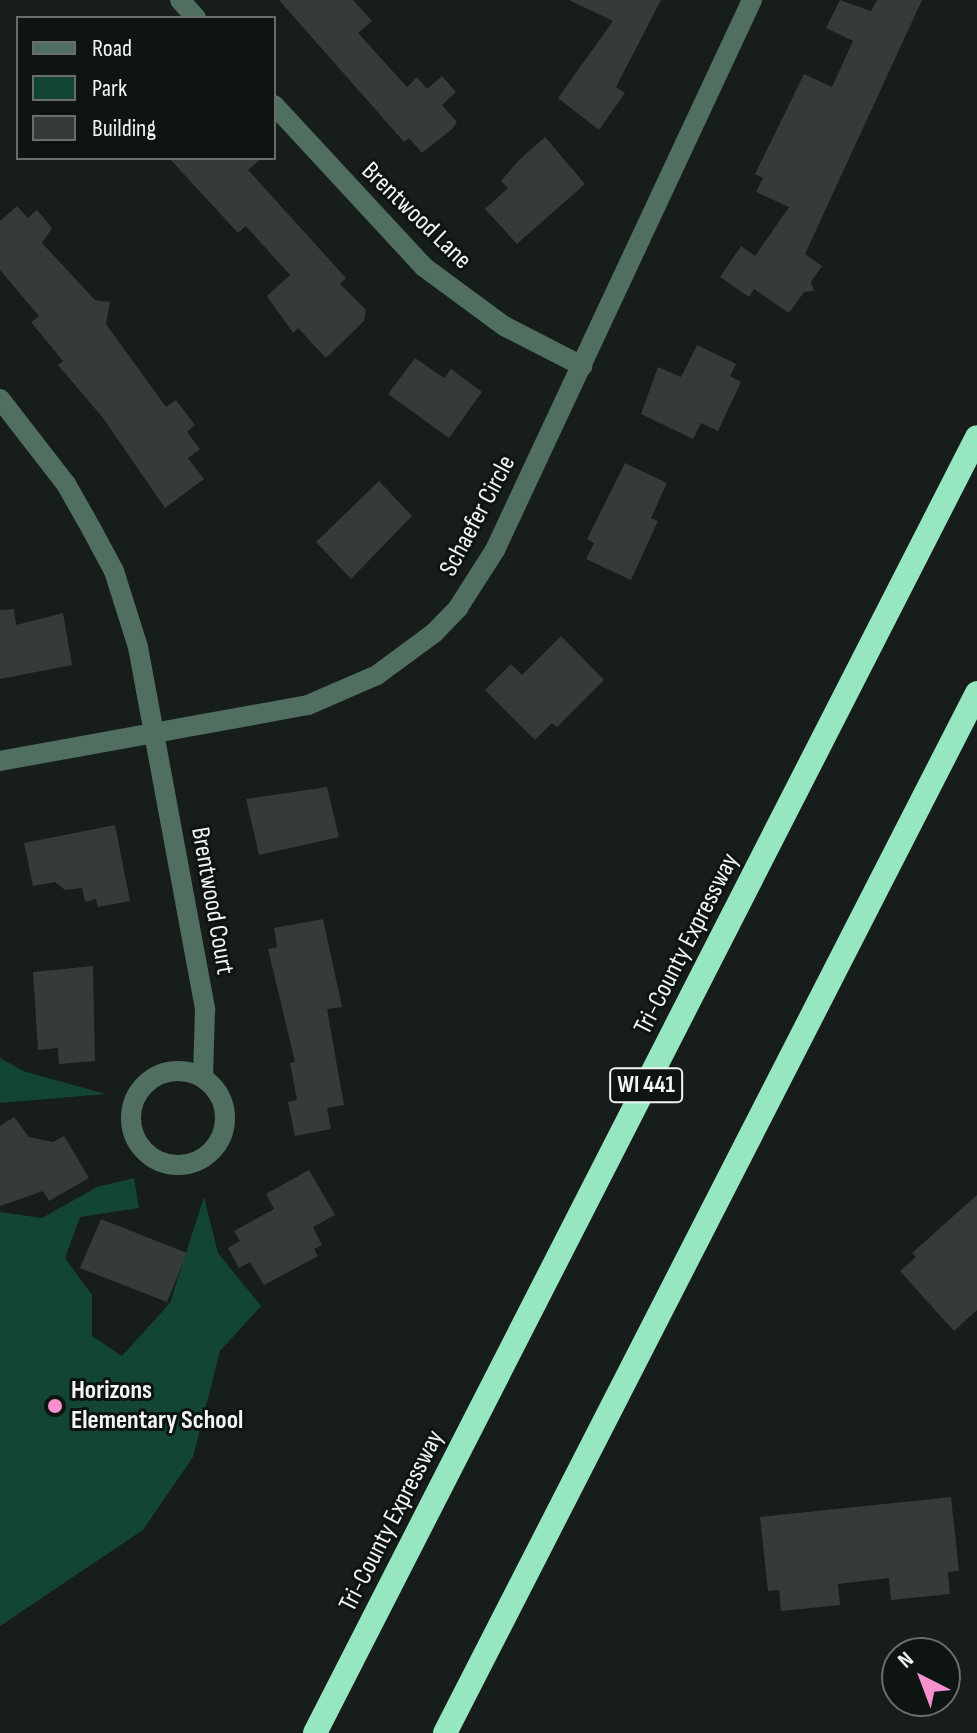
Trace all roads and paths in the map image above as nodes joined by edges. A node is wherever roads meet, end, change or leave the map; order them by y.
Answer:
1 (180, 0) edge
2 (752, 0) edge
3 (194, 16) edge
4 (276, 107) edge
5 (582, 366) junction
6 (0, 399) edge
7 (977, 437) edge
8 (977, 693) edge
9 (155, 734) junction
10 (0, 761) edge
11 (203, 1078) junction
12 (315, 1733) edge
13 (445, 1733) edge

1 - 3 street
2 - 5 street, Schaefer Circle
4 - 5 street, Brentwood Lane
5 - 9 street, Schaefer Circle
6 - 9 street
7 - 12 highway, Tri-County Expressway / WI 441
8 - 13 highway
9 - 10 street, Schaefer Circle
9 - 11 street, Brentwood Court
11 - 11 street

